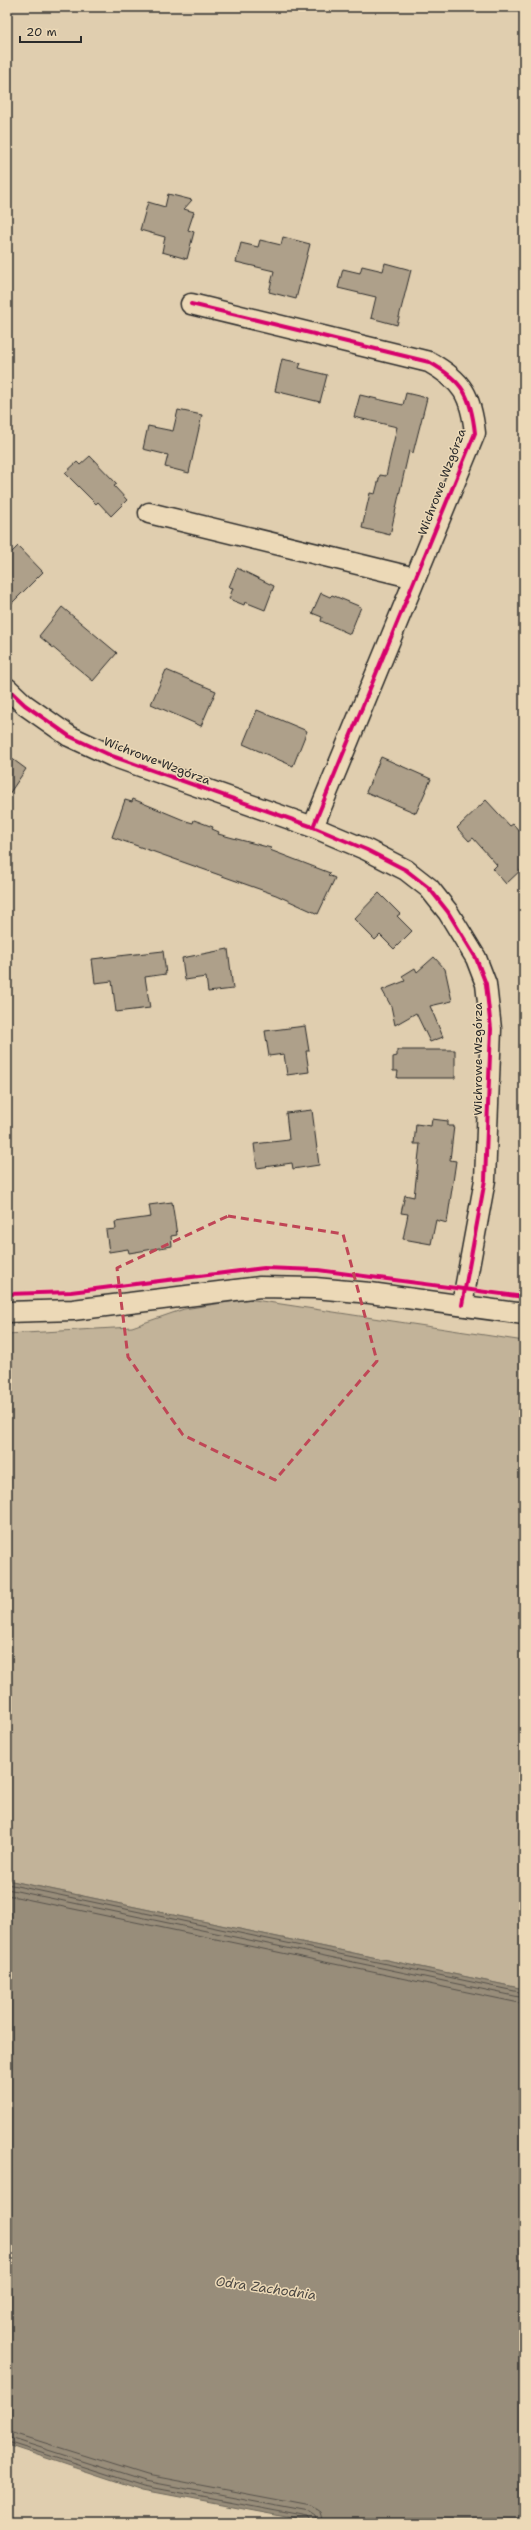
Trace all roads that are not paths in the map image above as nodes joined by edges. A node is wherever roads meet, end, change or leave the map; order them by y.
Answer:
1 (191, 304) dead end
2 (149, 513) dead end
3 (415, 578) junction
4 (7, 688) edge
5 (313, 828) junction
6 (462, 1305) junction
7 (7, 1312) edge
8 (524, 1314) edge

1 - 3 street, Wichrowe Wzgórza
2 - 3 street
3 - 5 street, Wichrowe Wzgórza
4 - 5 street, Wichrowe Wzgórza
5 - 6 street, Wichrowe Wzgórza
6 - 7 street
6 - 8 street

